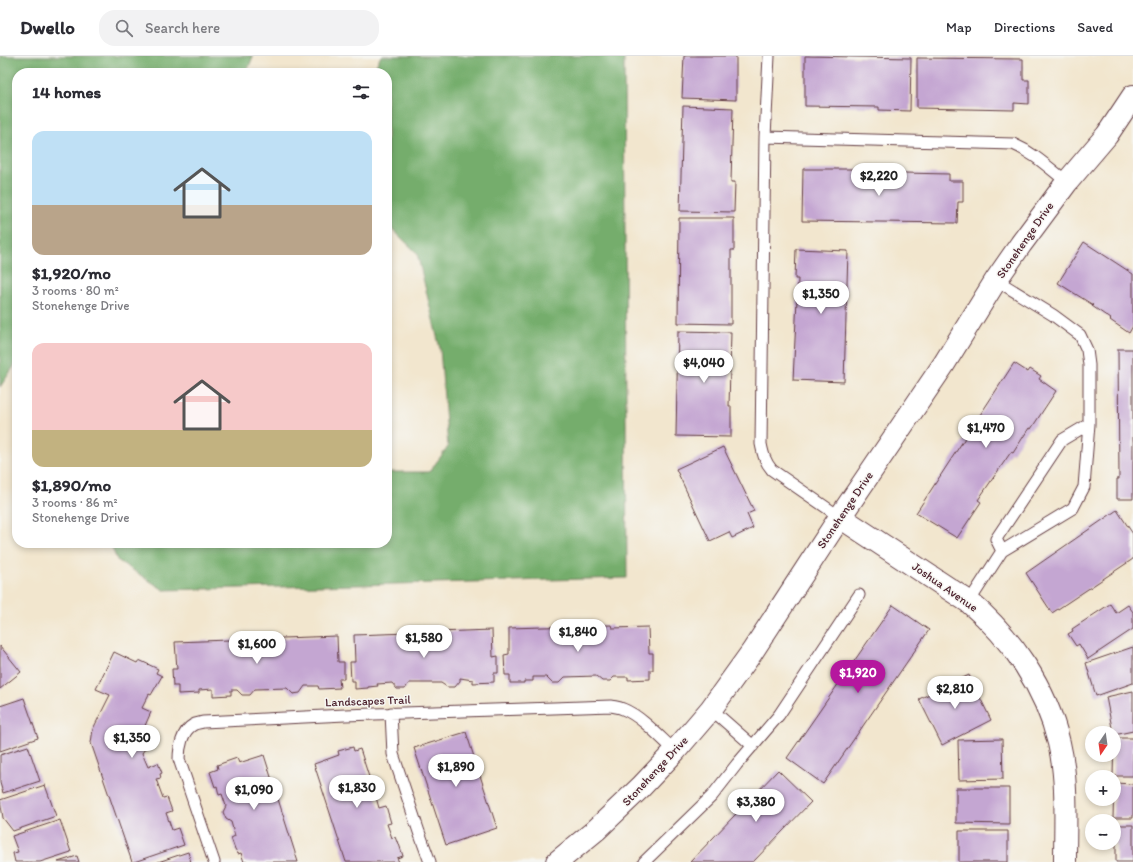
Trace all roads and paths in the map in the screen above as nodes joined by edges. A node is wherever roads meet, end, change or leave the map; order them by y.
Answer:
1 (769, 56) edge
2 (1133, 96) edge
3 (1133, 118) edge
4 (1107, 135) junction
5 (765, 137) junction
6 (1067, 182) junction
7 (996, 280) junction
8 (1090, 424) junction
9 (840, 517) junction
10 (1002, 551) junction
11 (859, 596) dead end
12 (969, 602) junction
13 (710, 709) junction
14 (391, 713) junction
15 (753, 746) junction
16 (675, 751) junction
17 (214, 862) edge
18 (430, 862) edge
19 (557, 862) edge
20 (644, 862) edge
21 (1064, 862) edge

1 - 5 lane
2 - 4 street, Stonehenge Drive
3 - 4 street, Stonehenge Drive
4 - 6 street, Stonehenge Drive
5 - 6 lane
5 - 9 lane
6 - 7 street, Stonehenge Drive
7 - 8 lane
7 - 9 street, Stonehenge Drive
8 - 10 lane
8 - 10 lane
9 - 12 street, Joshua Avenue
9 - 13 street, Stonehenge Drive
10 - 12 lane
11 - 15 lane
12 - 21 street, Joshua Avenue
13 - 15 lane
13 - 16 street, Stonehenge Drive
14 - 16 lane, Landscapes Trail
14 - 17 lane, Landscapes Trail
14 - 18 lane
15 - 20 lane
16 - 19 street, Stonehenge Drive

